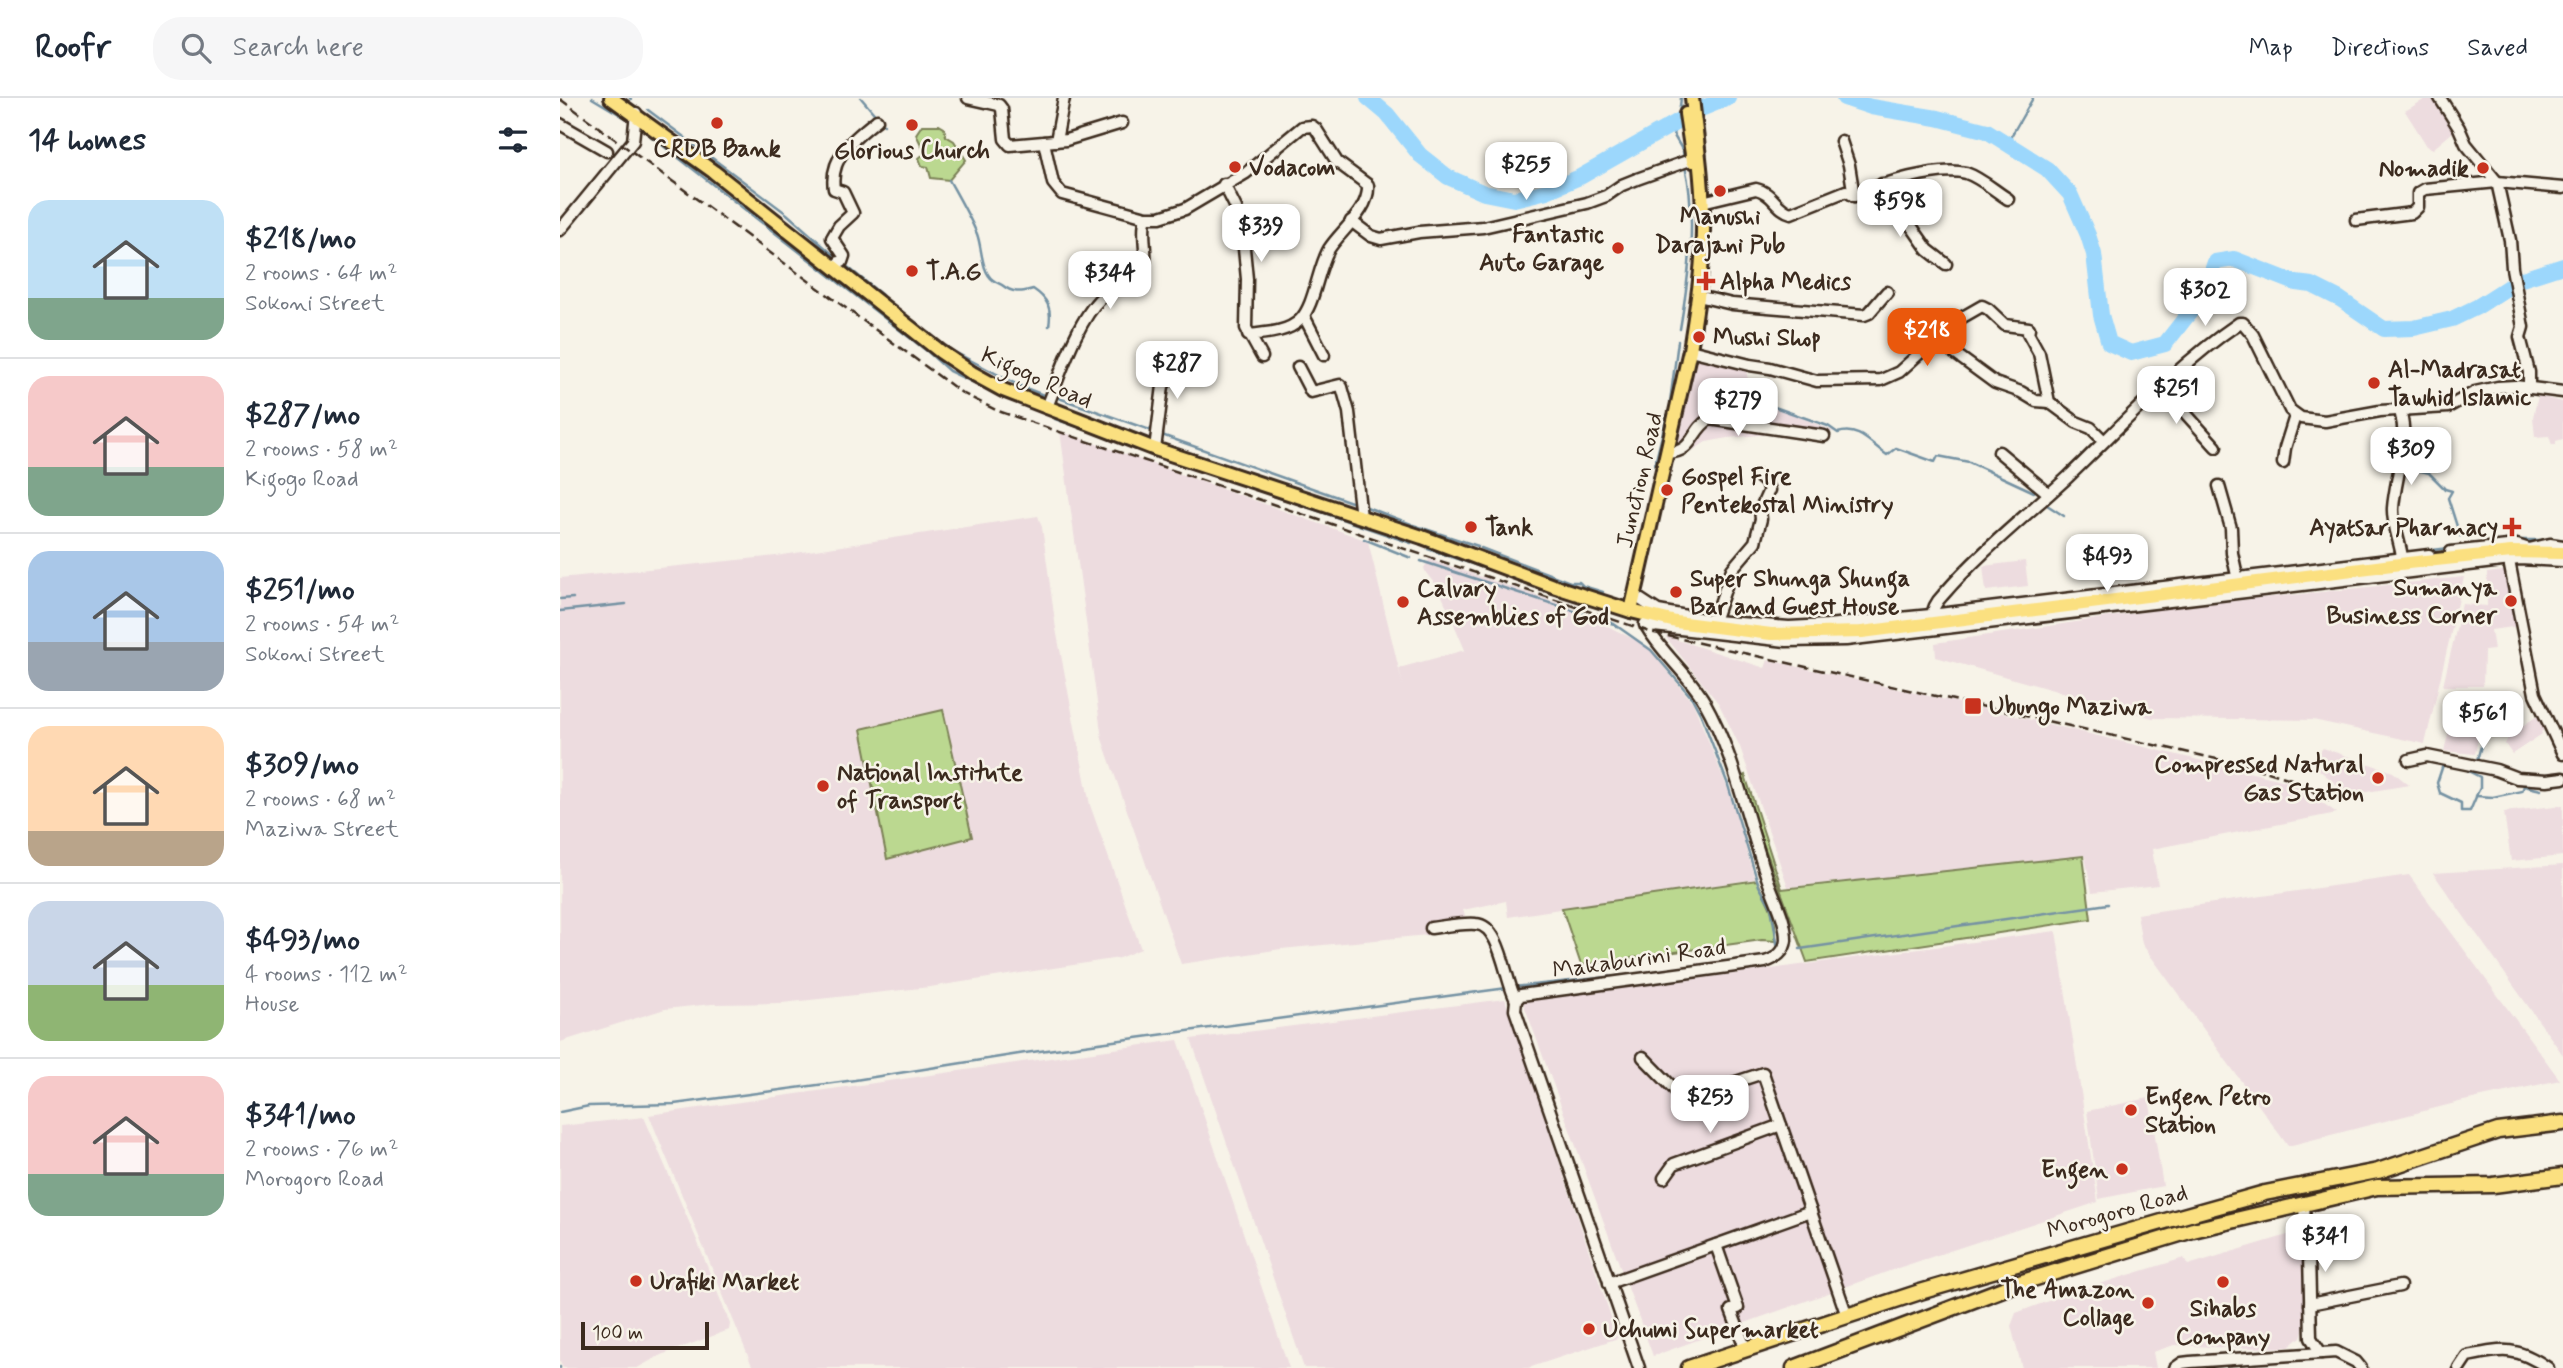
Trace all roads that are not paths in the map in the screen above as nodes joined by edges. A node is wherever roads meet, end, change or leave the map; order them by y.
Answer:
1 (611, 98) edge
2 (968, 98) edge
3 (1064, 98) edge
4 (2440, 98) edge
5 (1688, 100) edge
6 (998, 101) edge
7 (636, 113) junction
8 (877, 120) dead end
9 (1122, 123) dead end
10 (560, 124) edge
11 (1056, 141) junction
12 (1841, 141) dead end
13 (1044, 142) junction
14 (1693, 143) junction
15 (607, 150) dead end
16 (1693, 159) junction
17 (2497, 182) junction
18 (1224, 184) junction
19 (1882, 184) junction
20 (2563, 188) edge
21 (1854, 196) junction
22 (1702, 197) junction
23 (2008, 199) dead end
24 (1146, 217) junction
25 (2356, 220) dead end
26 (1351, 221) junction
27 (560, 230) edge
28 (1946, 264) dead end
29 (836, 267) junction
30 (1886, 292) dead end
31 (1698, 296) junction
32 (1304, 316) junction
33 (1248, 335) junction
34 (1935, 339) junction
35 (1690, 350) junction
36 (1324, 355) dead end
37 (1206, 357) dead end
38 (1262, 357) dead end
39 (1298, 368) dead end
40 (2165, 383) junction
41 (2529, 388) junction
42 (2563, 391) edge
43 (2049, 402) junction
44 (1046, 407) junction
45 (2405, 410) junction
46 (2295, 416) junction
47 (1824, 436) dead end
48 (2104, 441) junction
49 (2216, 447) dead end
50 (1155, 449) junction
51 (1999, 452) dead end
52 (1667, 453) junction
53 (2283, 463) dead end
54 (1757, 475) dead end
55 (2219, 486) dead end
56 (2049, 494) junction
57 (1361, 517) junction
58 (2563, 546) edge
59 (2563, 553) edge
60 (2402, 557) junction
61 (2509, 561) junction
62 (2563, 561) edge
63 (2238, 581) junction
64 (1634, 596) junction
65 (1640, 616) junction
66 (1933, 619) junction
67 (1713, 625) junction
68 (2563, 754) edge
69 (2409, 760) dead end
70 (2563, 778) edge
71 (1431, 928) dead end
72 (1516, 1000) junction
73 (1643, 1057) dead end
74 (2563, 1123) edge
75 (1781, 1125) junction
76 (2563, 1176) edge
77 (1664, 1178) dead end
78 (2304, 1202) junction
79 (1811, 1211) junction
80 (1716, 1245) junction
81 (1609, 1283) junction
82 (2400, 1286) dead end
83 (2310, 1304) junction
84 (1847, 1316) junction
85 (1746, 1350) junction
86 (2321, 1353) junction
87 (1639, 1368) edge
88 (1689, 1368) edge
89 (1794, 1368) edge
90 (2175, 1368) edge
91 (2361, 1368) edge
92 (2459, 1368) edge
93 (2548, 1368) edge

1 - 7 main road, Kigogo Road
2 - 6 street
3 - 11 street
4 - 17 street
5 - 14 main road
6 - 13 street
7 - 27 street
7 - 29 main road, Kigogo Road
8 - 29 street
9 - 11 street
10 - 15 street
11 - 13 street
12 - 21 street
13 - 24 street
14 - 16 main road, Junction Road
14 - 22 main road, Junction Road
16 - 22 main road, Junction Road
16 - 26 street
17 - 20 street
17 - 25 street
17 - 41 street
18 - 24 street
18 - 26 street
18 - 33 street
19 - 21 street
19 - 23 street
19 - 28 street
21 - 22 street
22 - 31 main road, Junction Road
24 - 44 street
26 - 32 street
29 - 44 main road, Kigogo Road
30 - 31 street
31 - 35 main road, Junction Road
32 - 33 street
32 - 36 street
33 - 38 street
34 - 35 street
34 - 43 street
34 - 43 street
35 - 52 main road, Junction Road
37 - 50 street
39 - 57 street
40 - 46 street
40 - 48 street
40 - 49 street
41 - 42 street
41 - 45 street
43 - 48 street
44 - 50 main road, Kigogo Road
45 - 46 street
45 - 60 street
46 - 53 street
47 - 52 street
48 - 56 street
50 - 57 main road, Kigogo Road
51 - 56 street
52 - 64 main road, Junction Road
54 - 67 street
55 - 63 street
56 - 66 street
57 - 65 main road, Kigogo Road
58 - 60 street
59 - 63 main road, Kigogo Road
60 - 63 street
61 - 62 street
61 - 65 street
61 - 68 street
63 - 66 main road, Kigogo Road
64 - 65 main road, Junction Road
64 - 67 street
65 - 67 main road, Kigogo Road
65 - 72 street, Makaburini Road
66 - 67 main road, Kigogo Road
69 - 70 street
71 - 72 street
72 - 81 street
73 - 75 street
74 - 84 highway, Morogoro Road
75 - 77 street
75 - 79 street
76 - 78 highway, Morogoro Road
78 - 83 street
78 - 89 highway, Morogoro Road
79 - 80 street
79 - 84 street
80 - 81 street
80 - 85 street
81 - 87 street
82 - 83 street
83 - 86 street
84 - 85 highway, Morogoro Road
85 - 88 highway, Morogoro Road
86 - 90 street
86 - 91 street
92 - 93 street

